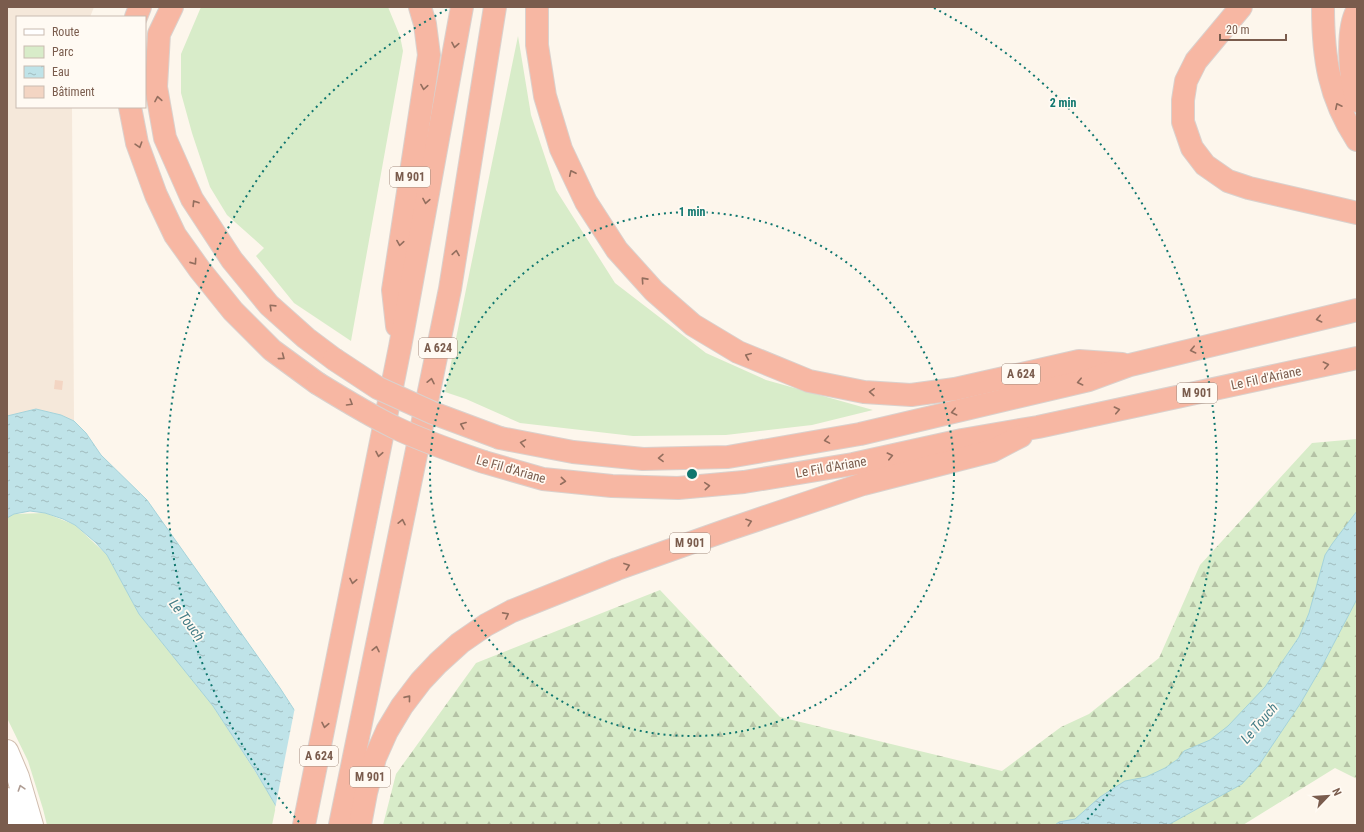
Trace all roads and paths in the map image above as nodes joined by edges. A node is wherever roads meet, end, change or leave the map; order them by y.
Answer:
1 (172, 7) edge
2 (420, 7) edge
3 (462, 7) edge
4 (495, 7) edge
5 (537, 7) edge
6 (1323, 7) edge
7 (1242, 9) edge
8 (1357, 11) edge
9 (1357, 101) edge
10 (130, 108) edge
11 (1357, 140) edge
12 (1357, 213) edge
13 (1357, 310) edge
14 (400, 347) junction
15 (1357, 358) edge
16 (1130, 365) junction
17 (1038, 427) junction
18 (7, 751) edge
19 (7, 799) edge
20 (16, 825) edge
21 (32, 825) edge
22 (304, 825) edge
23 (340, 825) edge
24 (360, 825) edge

16 -> 1 highway, Le Fil d'Ariane, bridge
2 -> 14 highway, M 901
3 -> 14 highway, A 624
23 -> 4 highway, A 624
16 -> 5 highway, A 624
11 -> 6 highway
7 - 12 highway
8 - 9 highway
10 -> 17 highway, Le Fil d'Ariane / M 901, bridge
13 -> 16 highway, Le Fil d'Ariane
14 -> 22 highway, A 624
17 -> 15 highway, Le Fil d'Ariane / M 901
24 -> 17 highway, M 901
21 -> 18 street
19 - 20 street

